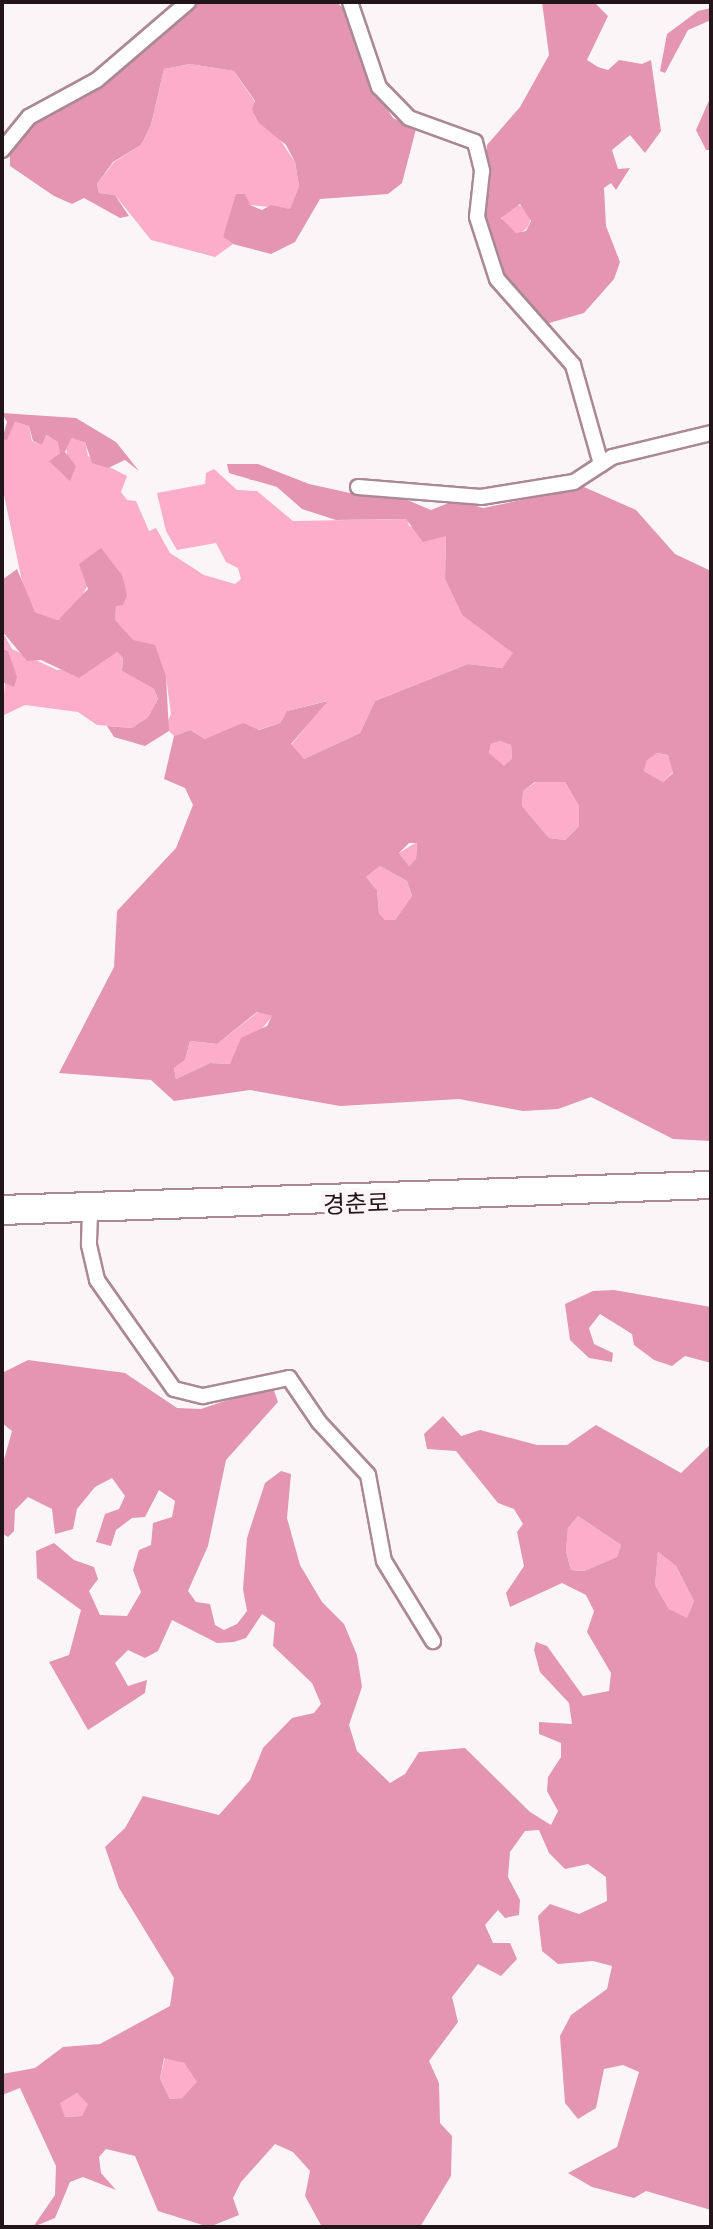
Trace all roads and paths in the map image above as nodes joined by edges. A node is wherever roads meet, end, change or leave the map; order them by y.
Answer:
1 (188, 2) edge
2 (350, 2) edge
3 (2, 150) edge
4 (711, 433) edge
5 (601, 464) junction
6 (358, 487) dead end
7 (711, 1179) edge
8 (711, 1191) edge
9 (2, 1203) edge
10 (90, 1213) junction
11 (2, 1217) edge
12 (433, 1641) dead end

1 - 3 street
2 - 5 street
4 - 5 street
5 - 6 street
7 - 9 street, 경춘로
8 - 10 street, 경춘로
10 - 11 street, 경춘로
10 - 12 street

